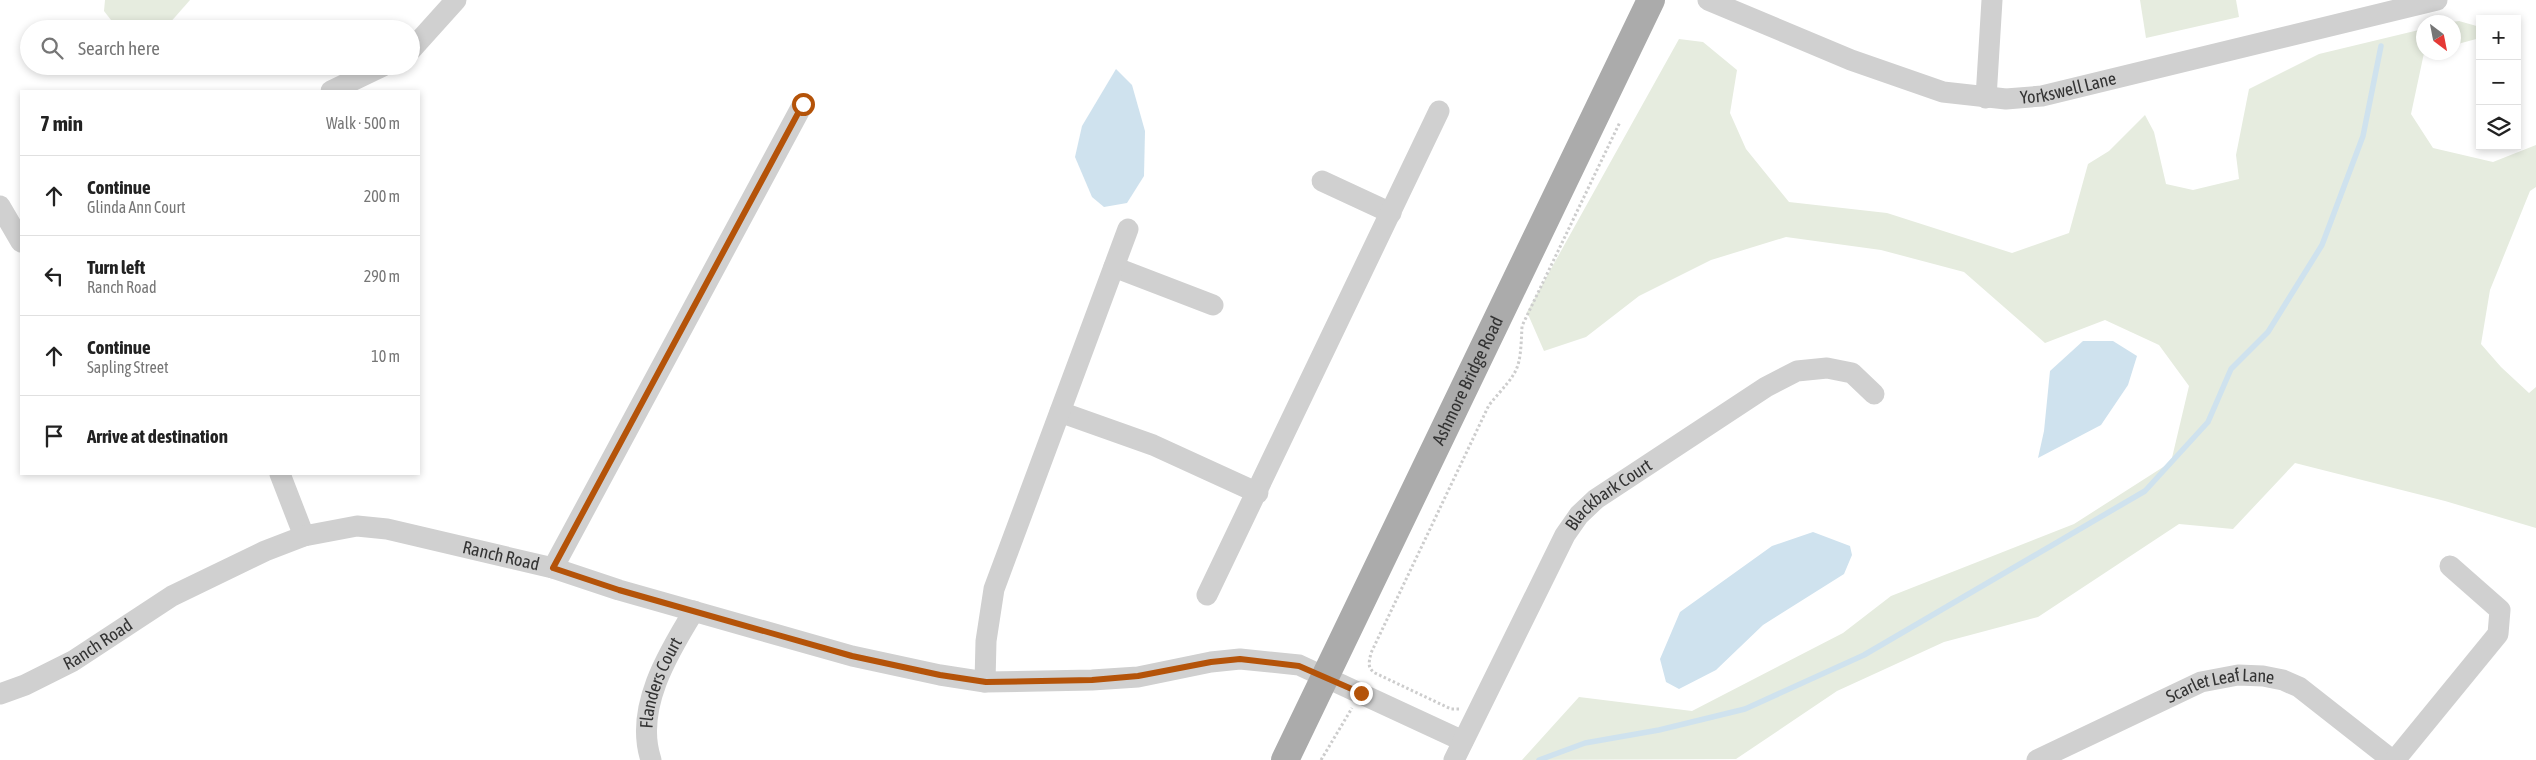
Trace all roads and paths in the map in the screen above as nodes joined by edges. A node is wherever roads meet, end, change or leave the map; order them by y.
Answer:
1 (456, 0) edge
2 (1650, 0) edge
3 (1708, 0) edge
4 (1992, 0) edge
5 (2437, 0) edge
6 (420, 40) edge
7 (364, 75) edge
8 (333, 90) edge
9 (1986, 98) junction
10 (803, 104) dead end
11 (1439, 111) dead end
12 (1620, 122) dead end
13 (1322, 181) dead end
14 (0, 206) edge
15 (1391, 213) junction
16 (1128, 229) dead end
17 (20, 240) edge
18 (1114, 267) junction
19 (1214, 305) dead end
20 (1874, 394) dead end
21 (1060, 412) junction
22 (280, 475) edge
23 (1258, 493) junction
24 (304, 536) junction
25 (2450, 566) dead end
26 (553, 568) junction
27 (1207, 596) dead end
28 (694, 611) junction
29 (1325, 675) junction
30 (986, 682) junction
31 (0, 694) edge
32 (1352, 708) dead end
33 (1458, 751) edge
34 (651, 760) edge
35 (1284, 760) edge
36 (1322, 760) edge
37 (2037, 760) edge
38 (2394, 760) edge

1 - 6 street
2 - 29 main road, Ashmore Bridge Road
3 - 9 street, Yorkswell Lane
4 - 9 street
5 - 9 street, Yorkswell Lane
7 - 8 street
10 - 26 street
11 - 15 street
12 - 33 path
13 - 15 street
14 - 17 street
15 - 23 street
16 - 18 street
18 - 19 street
18 - 21 street
20 - 33 street, Blackbark Court
21 - 23 street
21 - 30 street
22 - 24 street
23 - 27 street
24 - 26 street, Ranch Road
24 - 31 street, Ranch Road
25 - 38 street
26 - 28 street, Ranch Road
28 - 30 street, Ranch Road
28 - 34 street, Flanders Court
29 - 30 street, Ranch Road
29 - 33 street, Ranch Road
29 - 35 main road, Ashmore Bridge Road
32 - 36 path
37 - 38 street, Scarlet Leaf Lane

